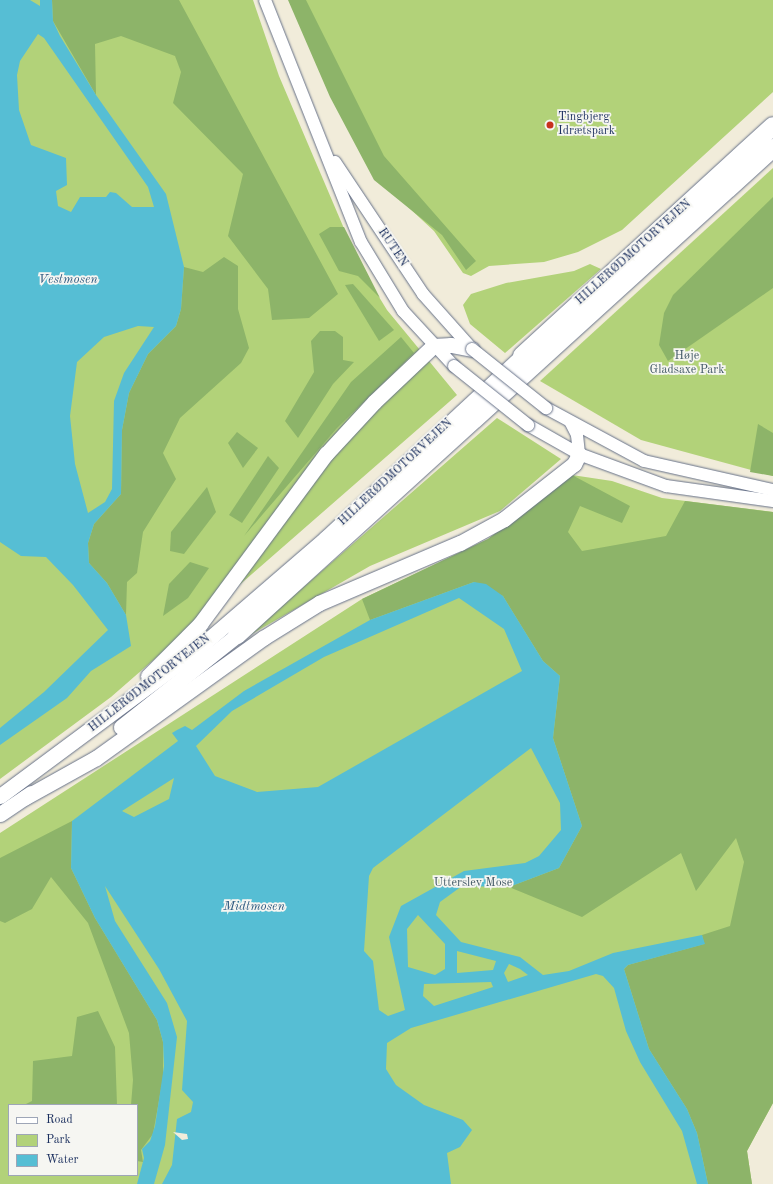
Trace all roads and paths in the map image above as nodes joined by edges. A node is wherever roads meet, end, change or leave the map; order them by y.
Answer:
1 (265, 0) edge
2 (773, 126) edge
3 (319, 140) junction
4 (773, 148) edge
5 (433, 346) junction
6 (472, 349) junction
7 (522, 356) joint
8 (571, 423) junction
9 (579, 454) junction
10 (773, 490) edge
11 (773, 501) edge
12 (237, 635) joint
13 (103, 722) junction
14 (0, 796) edge
15 (24, 798) junction
16 (0, 814) edge

1 - 3 street, RUTEN
2 - 7 highway, HILLERØDMOTORVEJEN
3 - 5 street, RUTEN
3 - 6 street, RUTEN
4 - 12 highway, HILLERØDMOTORVEJEN
5 - 6 main road
5 - 9 street, RUTEN, bridge
5 - 13 main road
6 - 8 street, RUTEN, bridge
7 - 13 main road, HILLERØDMOTORVEJEN
8 - 9 street
8 - 10 street, RUTEN
9 - 11 street, RUTEN
9 - 15 main road
12 - 15 main road, HILLERØDMOTORVEJEN
13 - 14 main road, HILLERØDMOTORVEJEN
15 - 16 main road, HILLERØDMOTORVEJEN

